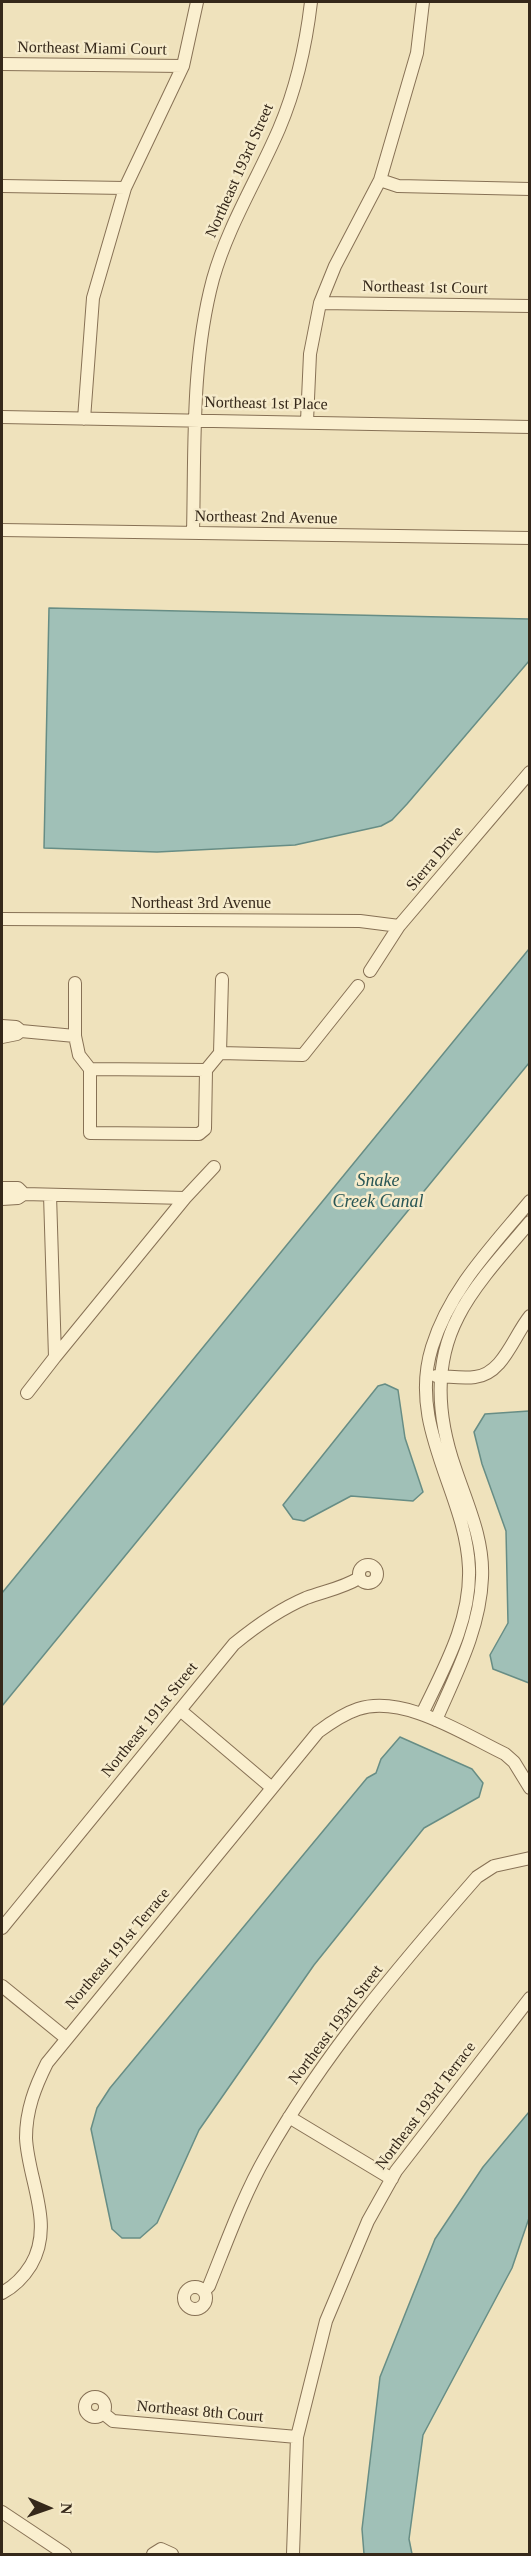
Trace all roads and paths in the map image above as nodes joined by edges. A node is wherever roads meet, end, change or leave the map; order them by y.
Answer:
1 (197, 2) edge
2 (311, 2) edge
3 (423, 2) edge
4 (2, 64) edge
5 (183, 66) junction
6 (380, 180) junction
7 (2, 186) edge
8 (125, 188) junction
9 (530, 189) edge
10 (320, 303) junction
11 (530, 306) edge
12 (2, 417) edge
13 (84, 419) junction
14 (195, 420) junction
15 (307, 421) junction
16 (530, 427) edge
17 (2, 530) edge
18 (193, 533) junction
19 (530, 538) edge
20 (530, 772) edge
21 (2, 919) edge
22 (399, 926) junction
23 (370, 971) dead end
24 (222, 979) dead end
25 (75, 983) dead end
26 (358, 986) dead end
27 (2, 1026) edge
28 (21, 1031) junction
29 (75, 1035) junction
30 (2, 1037) edge
31 (220, 1053) junction
32 (90, 1069) junction
33 (206, 1070) junction
34 (214, 1167) dead end
35 (2, 1188) edge
36 (24, 1194) junction
37 (50, 1195) junction
38 (185, 1198) junction
39 (2, 1199) edge
40 (530, 1201) edge
41 (530, 1222) edge
42 (530, 1316) edge
43 (55, 1357) junction
44 (427, 1375) junction
45 (442, 1376) junction
46 (27, 1393) dead end
47 (359, 1578) dead end
48 (180, 1710) junction
49 (422, 1714) junction
50 (436, 1720) junction
51 (272, 1788) junction
52 (530, 1788) edge
53 (530, 1858) edge
54 (2, 1928) edge
55 (2, 1986) edge
56 (530, 1998) edge
57 (66, 2038) junction
58 (289, 2117) junction
59 (392, 2179) junction
60 (204, 2291) dead end
61 (2, 2293) edge
62 (103, 2414) dead end
63 (297, 2437) junction
64 (2, 2512) edge
65 (65, 2554) edge
66 (153, 2554) edge
67 (172, 2554) edge
68 (293, 2554) edge

1 - 5 street
2 - 14 street, Northeast 193rd Street
3 - 6 street
4 - 5 street, Northeast Miami Court
5 - 8 street
6 - 9 street
6 - 10 street
7 - 8 street
8 - 13 street
10 - 11 street, Northeast 1st Court
10 - 15 street
12 - 13 street, Northeast 1st Place
13 - 14 street, Northeast 1st Place
14 - 15 street, Northeast 1st Place
14 - 18 street, Northeast 193rd Street
15 - 16 street, Northeast 1st Place
17 - 18 street, Northeast 2nd Avenue
18 - 19 street, Northeast 2nd Avenue
20 - 22 street, Sierra Drive
21 - 22 street, Northeast 3rd Avenue
22 - 23 street, Sierra Drive
24 - 31 street
25 - 29 street
26 - 31 street
27 - 28 street
28 - 29 street
28 - 30 street
29 - 32 street
31 - 33 street
32 - 33 street
32 - 33 street
34 - 38 street
35 - 36 street
36 - 37 street
36 - 39 street
37 - 38 street
37 - 43 street
38 - 43 street
40 - 44 street
41 - 45 street
42 - 45 street
43 - 46 street
44 - 45 street
44 - 49 street
45 - 50 street
47 - 48 street, Northeast 191st Street
48 - 51 street
48 - 54 street, Northeast 191st Street
49 - 50 street, Northeast 191st Terrace
49 - 51 street, Northeast 191st Terrace
50 - 52 street, Northeast 191st Terrace
51 - 57 street, Northeast 191st Terrace
53 - 58 street, Northeast 193rd Street
55 - 57 street
56 - 59 street, Northeast 193rd Terrace
57 - 61 street, Northeast 191st Terrace
58 - 59 street
58 - 60 street, Northeast 193rd Street
59 - 63 street, Northeast 193rd Terrace
62 - 63 street, Northeast 8th Court
63 - 68 street, Northeast 193rd Terrace
64 - 65 street
66 - 67 street

